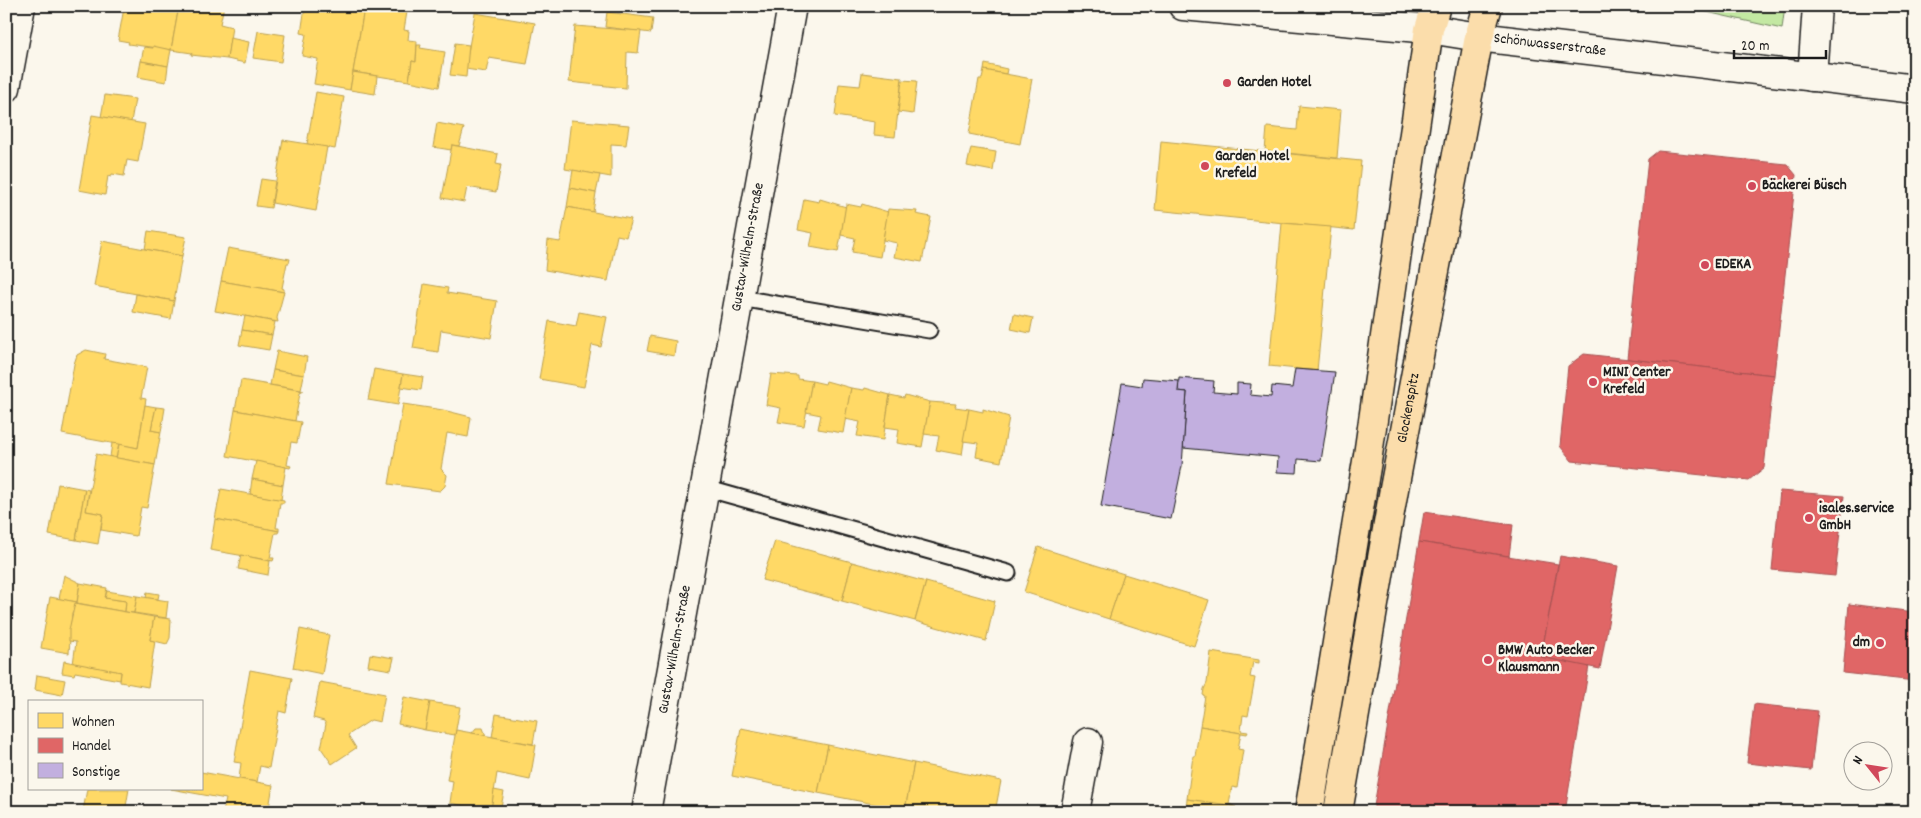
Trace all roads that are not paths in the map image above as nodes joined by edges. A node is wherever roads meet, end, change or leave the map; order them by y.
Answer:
1 (21, 6) edge
2 (792, 6) edge
3 (1184, 6) edge
4 (1488, 6) edge
5 (1817, 6) edge
6 (1433, 18) edge
7 (1479, 37) junction
8 (1812, 77) junction
9 (6, 88) edge
10 (1915, 89) edge
11 (740, 298) junction
12 (929, 330) dead end
13 (705, 488) junction
14 (1008, 573) dead end
15 (1088, 742) dead end
16 (646, 812) edge
17 (1075, 812) edge
18 (1308, 812) edge
19 (1338, 812) edge

1 - 9 street
2 - 11 street, Gustav-Wilhelm-Straße
3 - 6 street, Schönwasserstraße
4 - 7 main road, Glockenspitz
5 - 8 street
6 - 7 street, Schönwasserstraße
6 - 18 main road
7 - 8 street, Schönwasserstraße
7 - 19 main road, Glockenspitz
8 - 10 street, Schönwasserstraße
11 - 12 lane
11 - 13 street, Gustav-Wilhelm-Straße
13 - 14 lane
13 - 16 street, Gustav-Wilhelm-Straße
15 - 17 street

